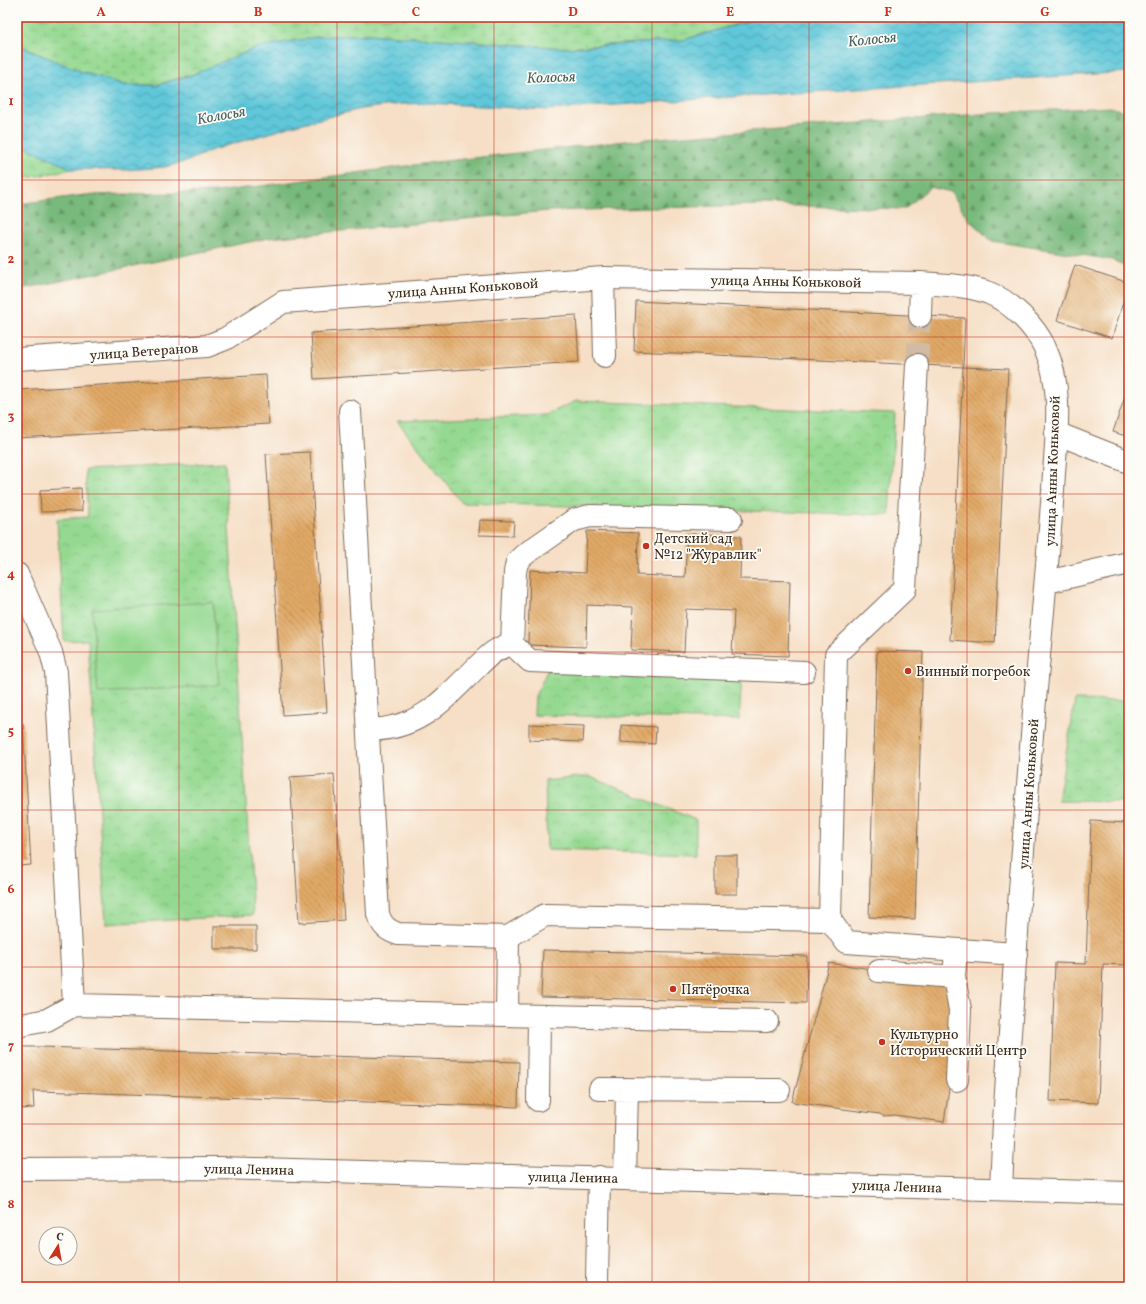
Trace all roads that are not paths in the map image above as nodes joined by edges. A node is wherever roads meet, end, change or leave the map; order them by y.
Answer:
1 (602, 278) junction
2 (921, 283) junction
3 (283, 302) joint
4 (920, 316) tunnel mouth
5 (605, 356) dead end
6 (17, 360) edge
7 (917, 365) tunnel mouth
8 (350, 411) dead end
9 (1056, 433) junction
10 (1129, 462) edge
11 (731, 519) dead end
12 (1129, 563) edge
13 (17, 574) edge
14 (1047, 582) junction
15 (512, 644) junction
16 (804, 672) dead end
17 (369, 730) junction
18 (830, 920) junction
19 (508, 937) junction
20 (956, 950) junction
21 (1016, 954) junction
22 (879, 971) dead end
23 (954, 977) junction
24 (74, 1005) junction
25 (507, 1015) junction
26 (539, 1016) junction
27 (767, 1021) dead end
28 (17, 1026) edge
29 (956, 1080) dead end
30 (600, 1088) dead end
31 (626, 1089) junction
32 (779, 1090) dead end
33 (538, 1100) dead end
34 (17, 1169) edge
35 (599, 1178) junction
36 (625, 1178) junction
37 (1001, 1189) junction
38 (1129, 1193) edge
39 (599, 1287) edge

1 - 2 street, улица Анны Коньковой
1 - 3 street, улица Анны Коньковой
1 - 5 street
2 - 4 street
2 - 9 street, улица Анны Коньковой
3 - 6 street, улица Ветеранов
7 - 18 street
8 - 17 street
9 - 10 street
9 - 14 street, улица Анны Коньковой
11 - 15 street
12 - 14 street
13 - 24 street
14 - 21 street, улица Анны Коньковой
15 - 16 street
15 - 17 street
17 - 19 street
18 - 19 street
18 - 20 street
19 - 25 street
20 - 21 street
20 - 23 street
21 - 37 street, улица Анны Коньковой
22 - 23 street
23 - 29 street
24 - 25 street
24 - 28 street
25 - 26 street
26 - 27 street
26 - 33 street
30 - 31 street
31 - 32 street
31 - 36 street
34 - 35 street, улица Ленина
35 - 36 street, улица Ленина
35 - 39 street
36 - 37 street, улица Ленина
37 - 38 street, улица Ленина

